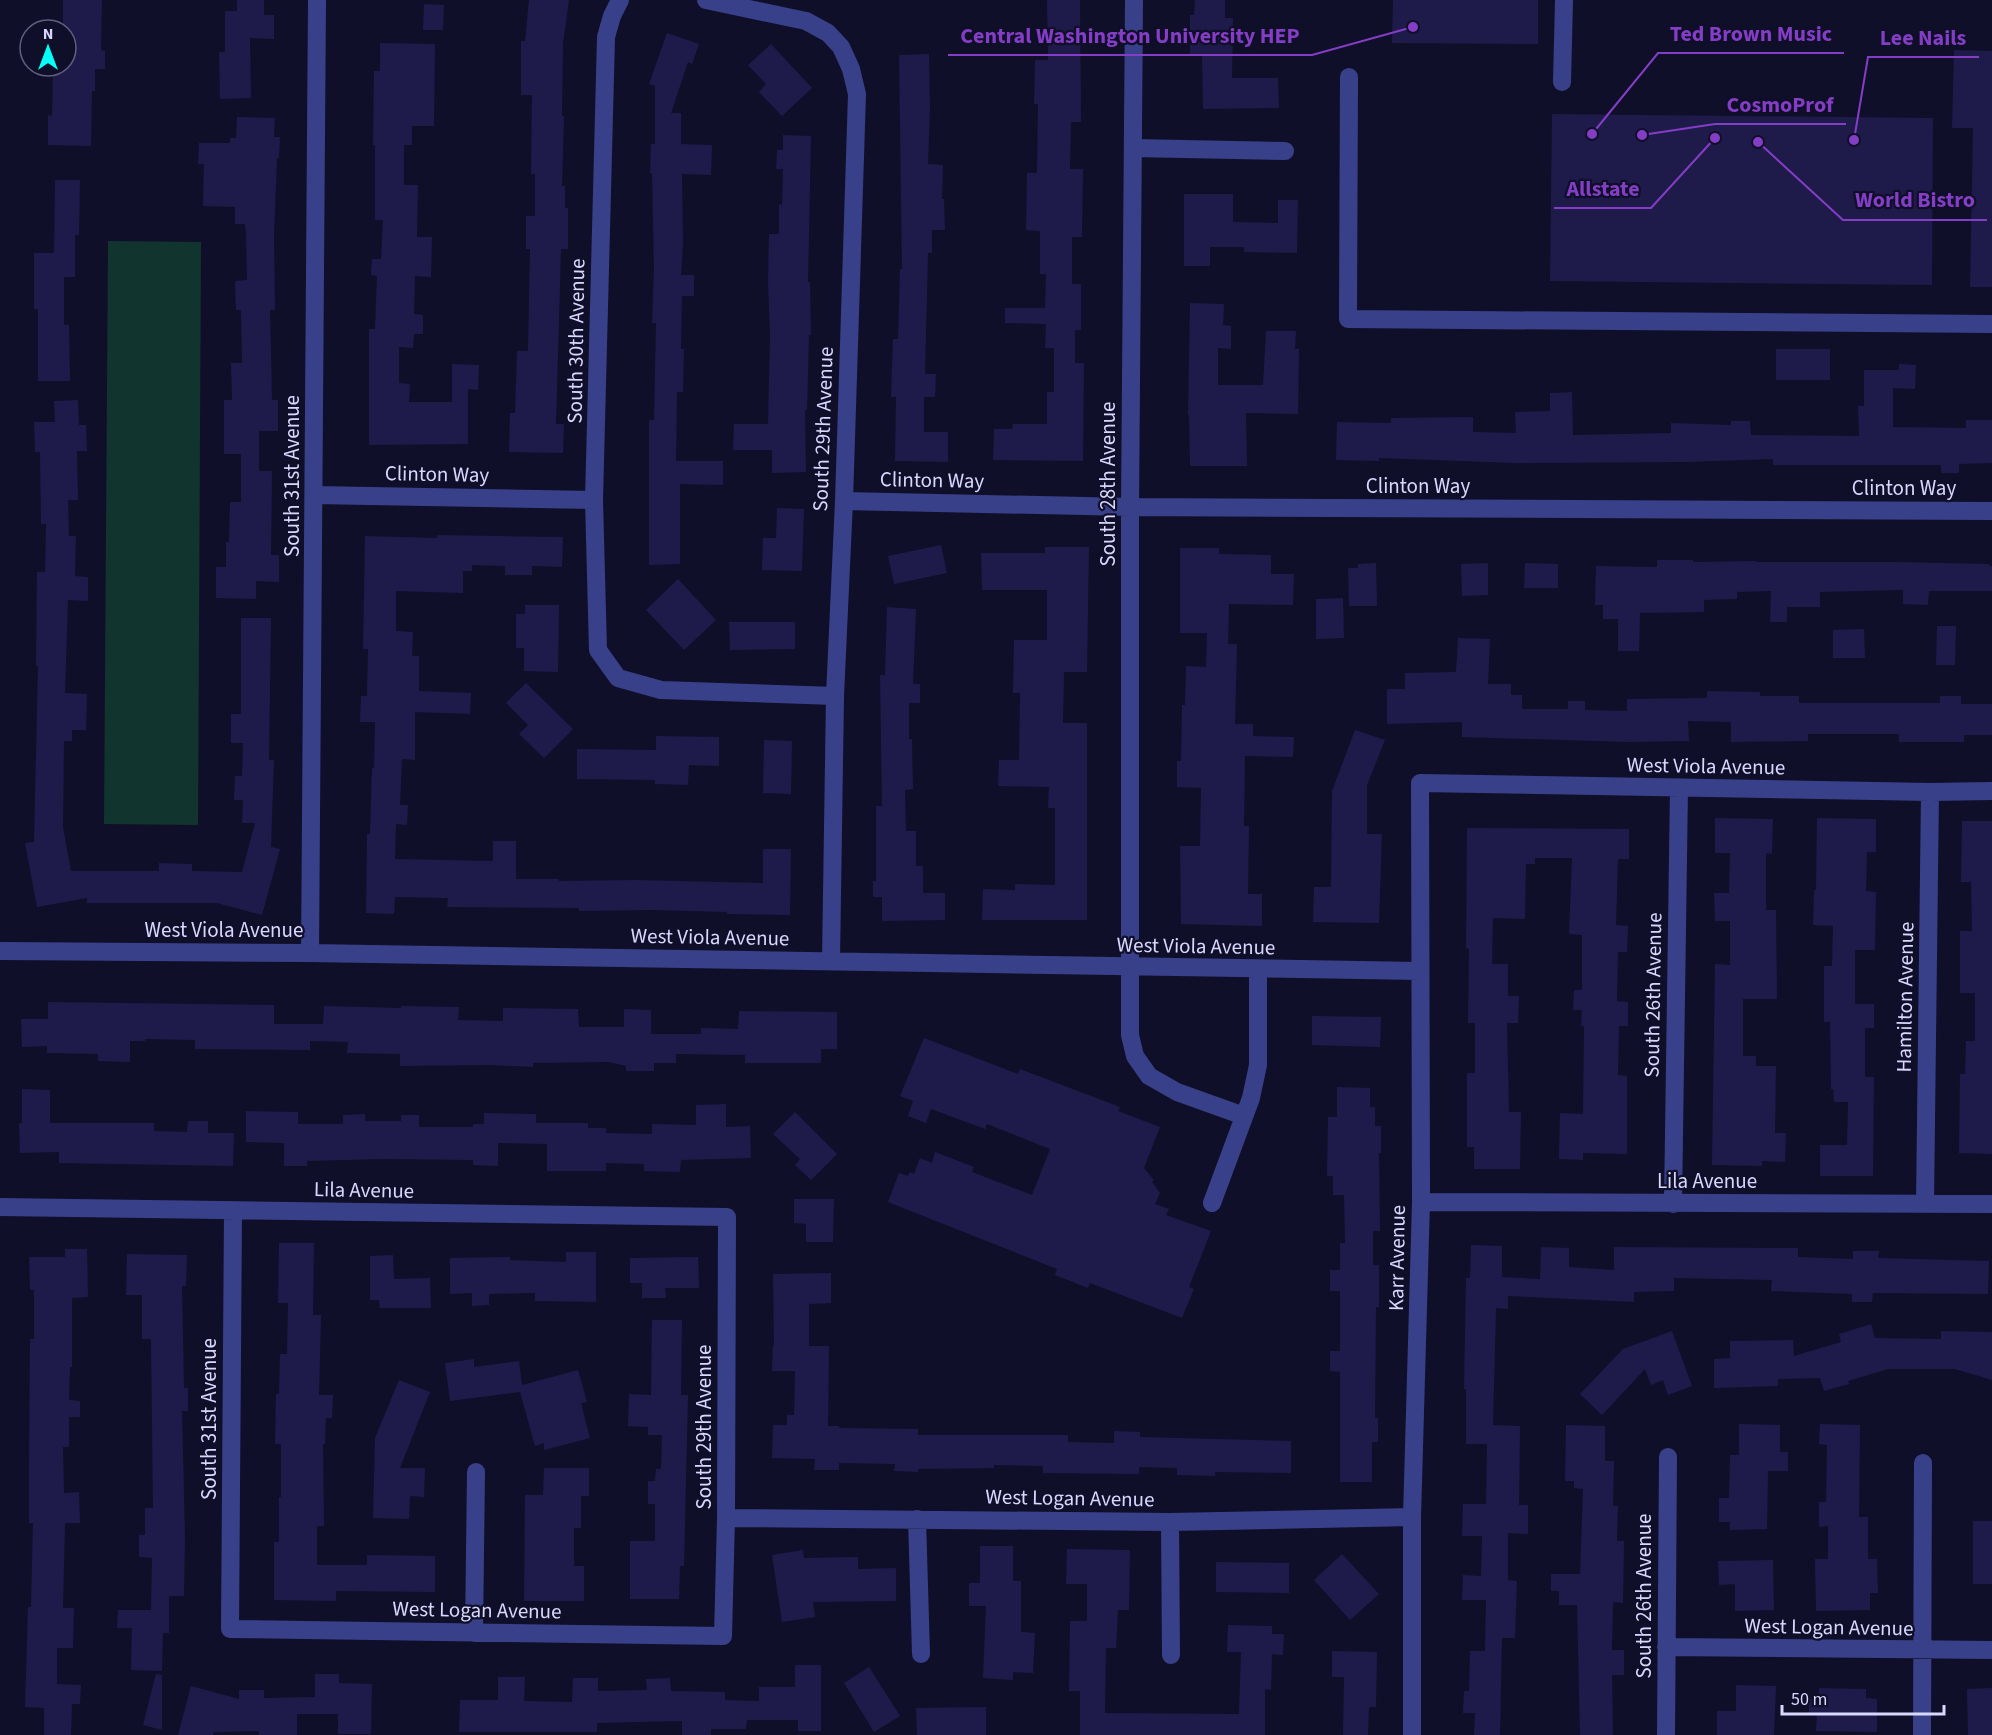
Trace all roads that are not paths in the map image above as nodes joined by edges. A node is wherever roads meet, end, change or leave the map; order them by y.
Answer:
1 (317, 0) edge
2 (620, 0) edge
3 (706, 0) edge
4 (1134, 0) edge
5 (1564, 0) edge
6 (1348, 77) dead end
7 (1562, 82) dead end
8 (1133, 148) junction
9 (1286, 151) dead end
10 (1992, 324) edge
11 (314, 495) junction
12 (594, 500) junction
13 (843, 501) junction
14 (1130, 507) junction
15 (1992, 511) edge
16 (835, 696) junction
17 (1420, 783) joint
18 (1679, 788) junction
19 (1992, 791) edge
20 (1930, 792) junction
21 (0, 951) edge
22 (310, 953) junction
23 (831, 961) junction
24 (1131, 968) junction
25 (1258, 969) junction
26 (1419, 971) junction
27 (1244, 1116) junction
28 (1421, 1202) junction
29 (1212, 1203) dead end
30 (1673, 1204) junction
31 (1925, 1204) junction
32 (1992, 1204) edge
33 (0, 1207) edge
34 (233, 1210) junction
35 (727, 1217) joint
36 (1668, 1457) dead end
37 (1923, 1463) dead end
38 (476, 1472) dead end
39 (1412, 1517) junction
40 (726, 1518) junction
41 (917, 1519) junction
42 (1170, 1522) junction
43 (230, 1629) joint
44 (474, 1633) junction
45 (723, 1636) joint
46 (1666, 1647) junction
47 (1922, 1650) junction
48 (1992, 1650) edge
49 (921, 1654) dead end
50 (1171, 1655) dead end
51 (1412, 1735) edge
52 (1666, 1735) edge
53 (1922, 1735) edge

1 - 11 street, South 31st Avenue
2 - 12 street, South 30th Avenue
3 - 13 street, South 29th Avenue
4 - 8 street, South 28th Avenue
5 - 7 street
6 - 10 street
8 - 9 street
8 - 14 street, South 28th Avenue
11 - 12 street, Clinton Way
11 - 22 street, South 31st Avenue
12 - 16 street, South 30th Avenue
13 - 14 street, Clinton Way
13 - 16 street, South 29th Avenue
14 - 15 street, Clinton Way
14 - 24 street, South 28th Avenue
16 - 23 street, South 29th Avenue
17 - 18 street, West Viola Avenue
17 - 26 street, Karr Avenue
18 - 20 street, West Viola Avenue
18 - 30 street, South 26th Avenue
19 - 20 street, West Viola Avenue
20 - 31 street, Hamilton Avenue
21 - 22 street, West Viola Avenue
22 - 23 street, West Viola Avenue
23 - 24 street, West Viola Avenue
24 - 25 street, West Viola Avenue
24 - 27 street, South 28th Avenue
25 - 26 street, West Viola Avenue
25 - 27 street
26 - 28 street, Karr Avenue
27 - 29 street
28 - 30 street, Lila Avenue
28 - 39 street, Karr Avenue
30 - 31 street, Lila Avenue
31 - 32 street, Lila Avenue
33 - 34 street, Lila Avenue
34 - 35 street, Lila Avenue
34 - 43 street, South 31st Avenue
35 - 40 street, South 29th Avenue
36 - 46 street, South 26th Avenue
37 - 47 street
38 - 44 street
39 - 42 street, West Logan Avenue
39 - 51 street, Karr Avenue
40 - 41 street, West Logan Avenue
40 - 45 street, South 29th Avenue
41 - 42 street, West Logan Avenue
41 - 49 street
42 - 50 street
43 - 44 street, West Logan Avenue
44 - 45 street, West Logan Avenue
46 - 47 street, West Logan Avenue
46 - 52 street, South 26th Avenue
47 - 48 street, West Logan Avenue
47 - 53 street

